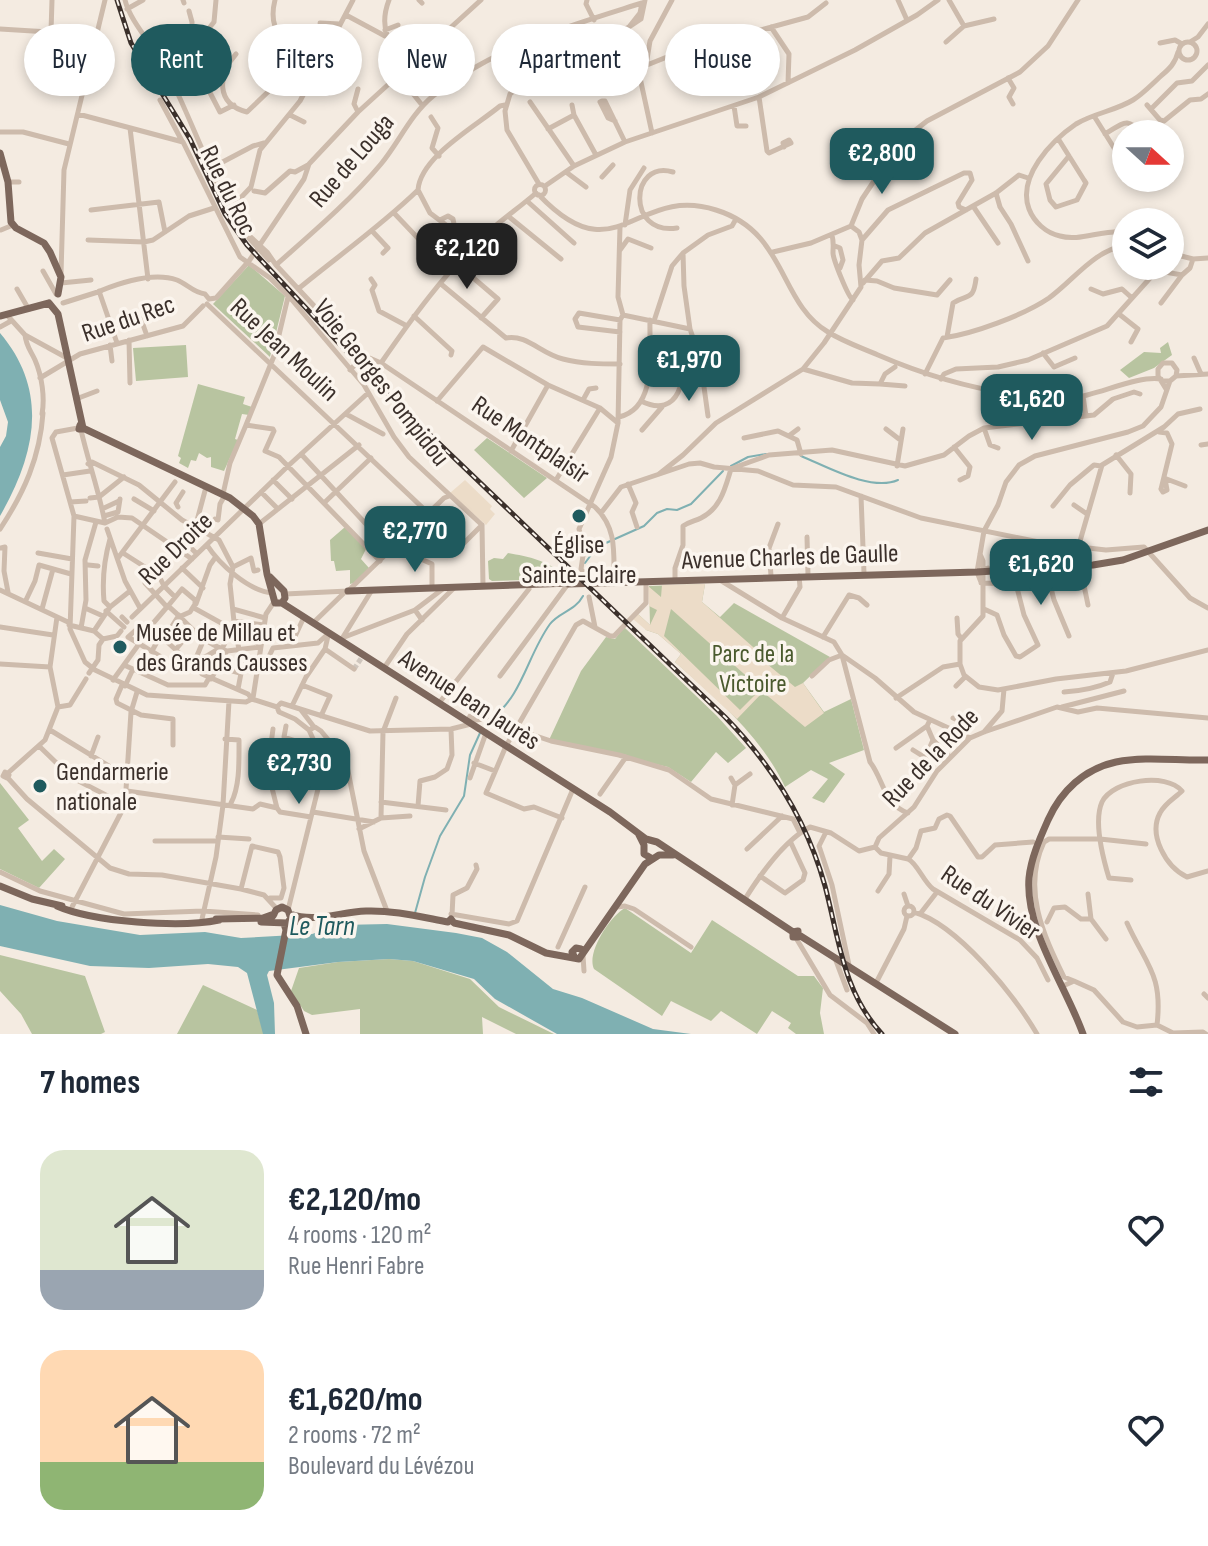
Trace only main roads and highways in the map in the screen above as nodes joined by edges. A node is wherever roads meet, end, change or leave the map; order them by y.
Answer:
1 (0, 153) edge
2 (3, 173) edge
3 (60, 297) junction
4 (6, 317) edge
5 (1208, 530) edge
6 (614, 581) junction
7 (568, 584) junction
8 (347, 591) road end
9 (285, 594) road end
10 (276, 596) junction
11 (1208, 760) edge
12 (635, 830) junction
13 (656, 842) junction
14 (650, 853) junction
15 (675, 855) junction
16 (0, 886) edge
17 (398, 913) junction
18 (284, 915) junction
19 (123, 920) junction
20 (219, 920) junction
21 (182, 921) junction
22 (148, 922) junction
23 (578, 954) junction
24 (306, 1033) edge
25 (955, 1034) edge
26 (1083, 1034) edge

1 - 2 main road
2 - 3 main road
3 - 4 main road
3 - 10 main road, Avenue Jean Jaurès
5 - 6 main road, Avenue Charles de Gaulle
6 - 7 main road
6 - 7 main road, Avenue Charles de Gaulle
7 - 8 main road
9 - 10 main road
10 - 12 main road, Avenue Jean Jaurès
11 - 26 main road
12 - 13 main road, Avenue Jean Jaurès
12 - 14 main road, Avenue Jean Jaurès
13 - 14 main road
13 - 14 main road
13 - 15 main road, Avenue Jean Jaurès
14 - 15 main road
14 - 23 main road
14 - 23 main road
15 - 25 main road
16 - 19 main road
17 - 18 main road
17 - 18 main road
17 - 23 main road
18 - 20 main road
18 - 24 main road
19 - 22 main road
19 - 22 main road
20 - 21 main road
20 - 21 main road
21 - 22 main road

